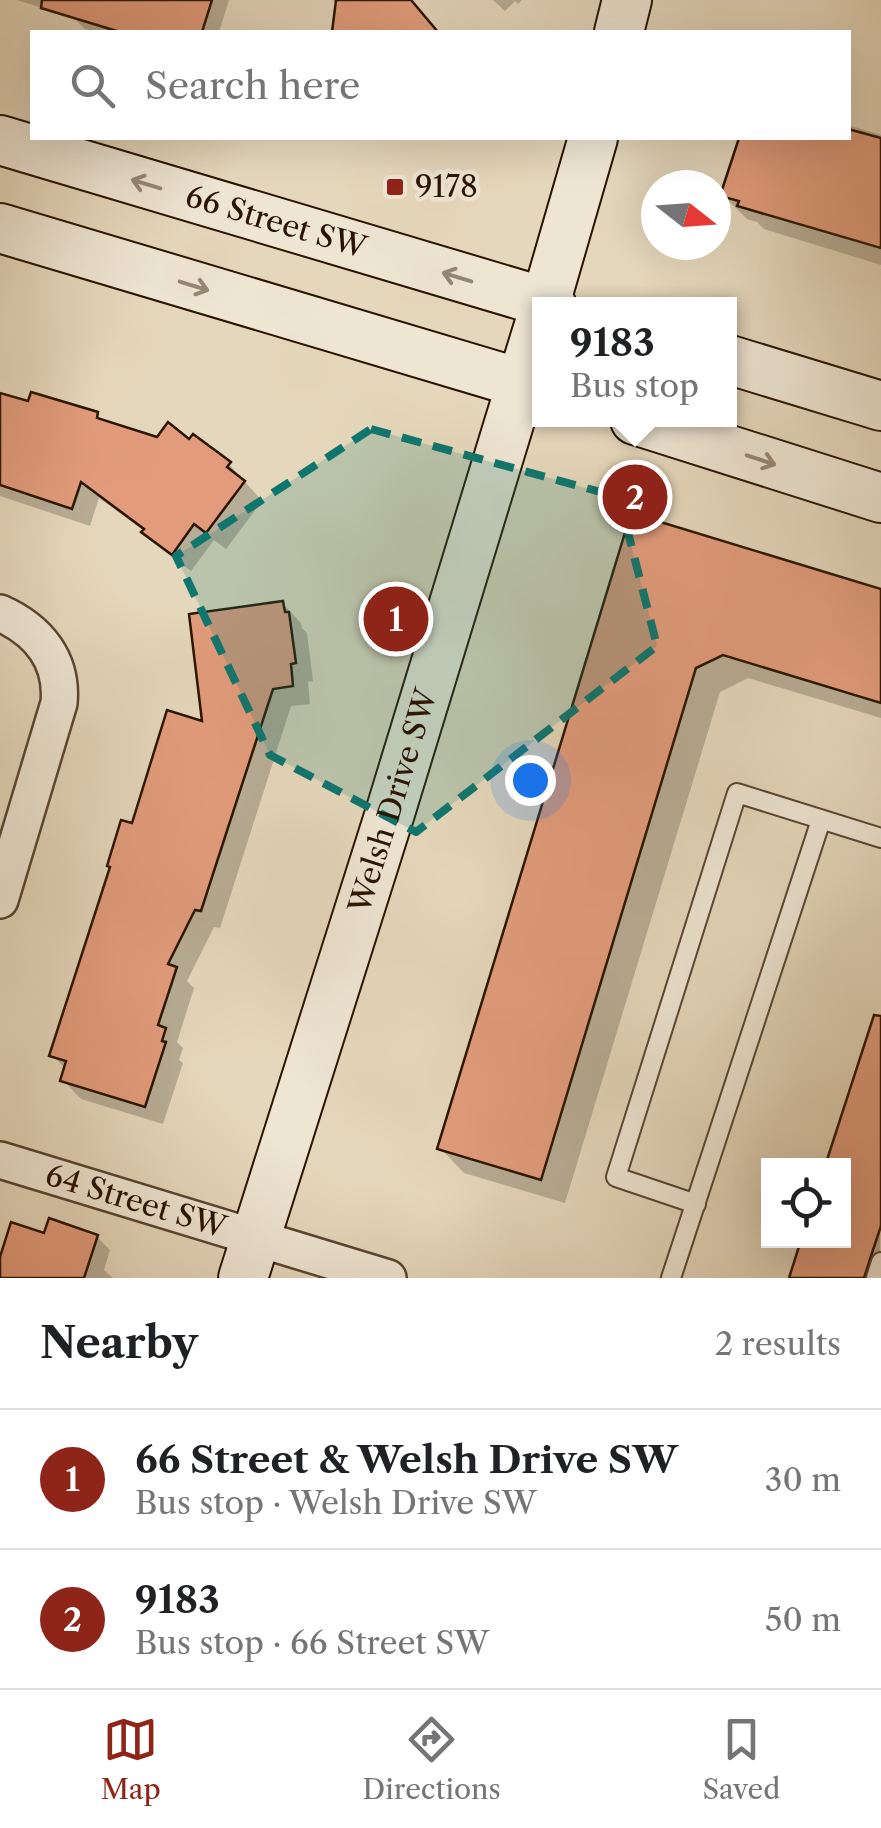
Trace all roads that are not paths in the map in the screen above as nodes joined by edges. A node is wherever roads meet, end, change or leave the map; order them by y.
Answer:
1 (627, 0) edge
2 (620, 30) edge
3 (0, 140) edge
4 (592, 140) edge
5 (0, 228) edge
6 (548, 297) edge
7 (532, 305) edge
8 (737, 362) edge
9 (531, 387) edge
10 (881, 406) edge
11 (657, 427) edge
12 (881, 498) edge
13 (0, 614) edge
14 (821, 820) junction
15 (881, 838) edge
16 (0, 900) edge
17 (0, 1160) edge
18 (696, 1204) junction
19 (249, 1258) edge
20 (881, 1262) edge
21 (388, 1278) edge
22 (671, 1278) edge
23 (876, 1278) edge

1 - 2 main road
7 -> 3 main road, 66 Street SW
4 - 6 main road, Welsh Drive SW
5 -> 9 main road
8 - 10 main road
9 - 19 main road, Welsh Drive SW
11 -> 12 main road
13 - 16 street
14 - 15 lane
14 - 18 lane
14 - 18 lane
17 - 19 street, 64 Street SW
18 - 22 lane
19 - 21 street, 64 Street SW
20 - 23 lane

